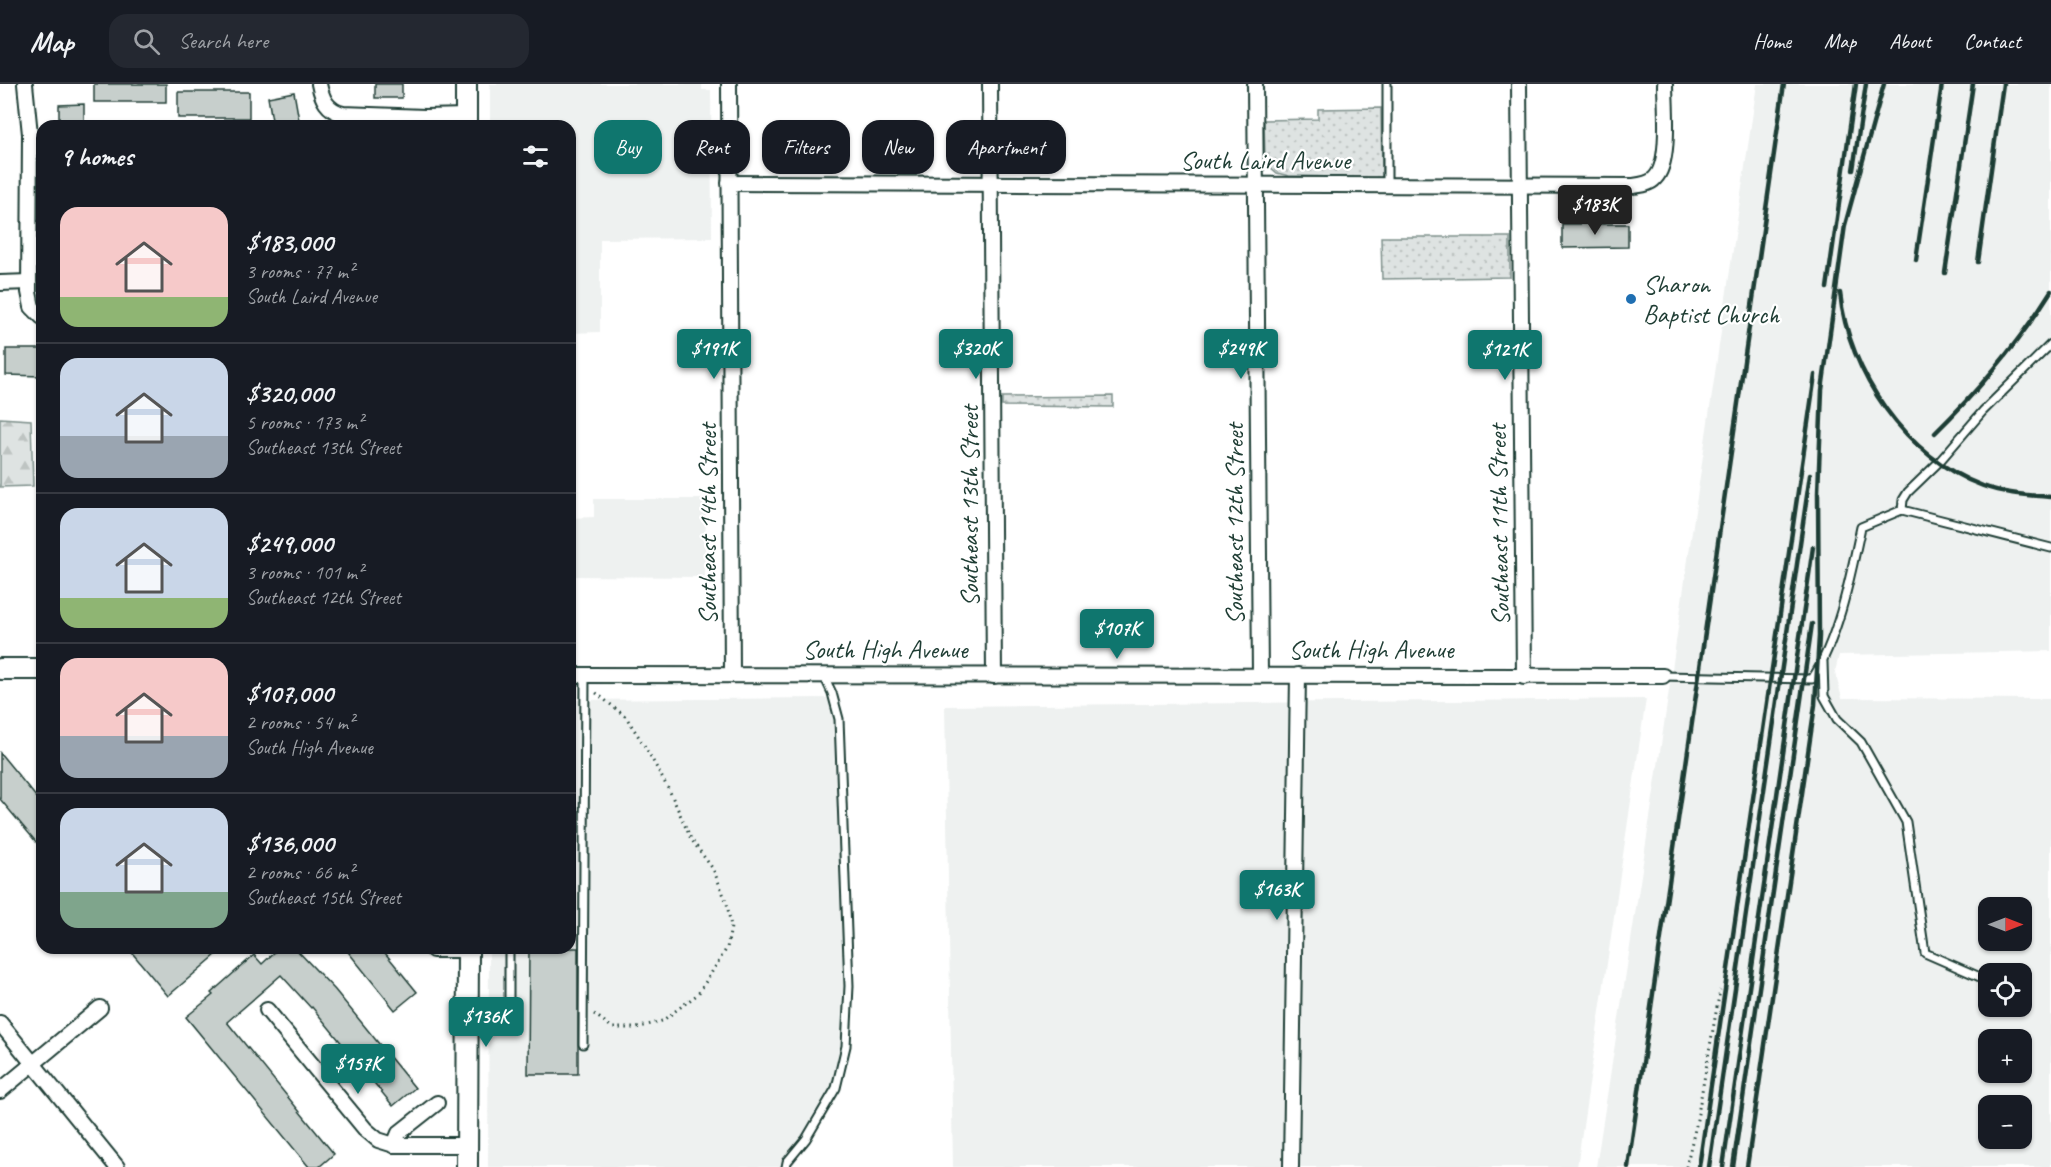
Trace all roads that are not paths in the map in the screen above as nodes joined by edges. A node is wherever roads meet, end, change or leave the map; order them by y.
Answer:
1 (25, 84) edge
2 (319, 84) edge
3 (466, 84) edge
4 (729, 84) edge
5 (990, 84) edge
6 (1255, 84) edge
7 (1387, 84) edge
8 (1519, 84) edge
9 (1665, 84) edge
10 (404, 120) edge
11 (466, 120) edge
12 (729, 183) junction
13 (991, 184) junction
14 (1387, 184) junction
15 (1256, 185) junction
16 (1519, 186) junction
17 (29, 282) junction
18 (0, 283) edge
19 (36, 311) edge
20 (2051, 344) edge
21 (1902, 510) junction
22 (2051, 548) edge
23 (1824, 662) junction
24 (0, 669) edge
25 (36, 669) edge
26 (732, 675) junction
27 (1260, 675) junction
28 (1298, 675) junction
29 (824, 676) junction
30 (994, 676) junction
31 (1664, 676) joint
32 (576, 677) edge
33 (1524, 677) junction
34 (585, 681) junction
35 (468, 954) edge
36 (509, 954) edge
37 (1978, 976) edge
38 (100, 1008) dead end
39 (267, 1010) dead end
40 (0, 1023) edge
41 (468, 1029) junction
42 (583, 1044) dead end
43 (33, 1064) junction
44 (0, 1091) edge
45 (437, 1103) dead end
46 (394, 1145) junction
47 (467, 1145) junction
48 (117, 1167) edge
49 (467, 1167) edge
50 (786, 1167) edge
51 (1291, 1167) edge

1 - 17 street
2 - 10 street
3 - 11 main road
4 - 12 street, Southeast 14th Street
5 - 13 street, Southeast 13th Street
6 - 15 street, Southeast 12th Street
7 - 14 lane
8 - 16 street, Southeast 11th Street
9 - 16 street, South Laird Avenue
12 - 13 street, South Laird Avenue
12 - 26 street, Southeast 14th Street
13 - 15 street, South Laird Avenue
13 - 30 street, Southeast 13th Street
14 - 15 street, South Laird Avenue
14 - 16 street, South Laird Avenue
15 - 27 street, Southeast 12th Street
16 - 33 street, Southeast 11th Street
17 - 18 street
17 - 19 street
20 - 21 lane
21 - 22 lane
21 - 23 lane
23 - 31 lane, South High Avenue
23 - 37 lane
24 - 25 main road
26 - 29 street, South High Avenue
26 - 34 street, South High Avenue
27 - 28 street, South High Avenue
27 - 30 street, South High Avenue
28 - 33 street, South High Avenue
28 - 51 street
29 - 30 street, South High Avenue
29 - 50 lane
31 - 33 street, South High Avenue
32 - 34 street, South High Avenue
34 - 42 lane
35 - 41 main road
36 - 41 lane
38 - 43 street
39 - 46 street
40 - 43 street
41 - 47 main road
43 - 44 street
43 - 48 street
45 - 46 street
46 - 47 street
47 - 49 main road

